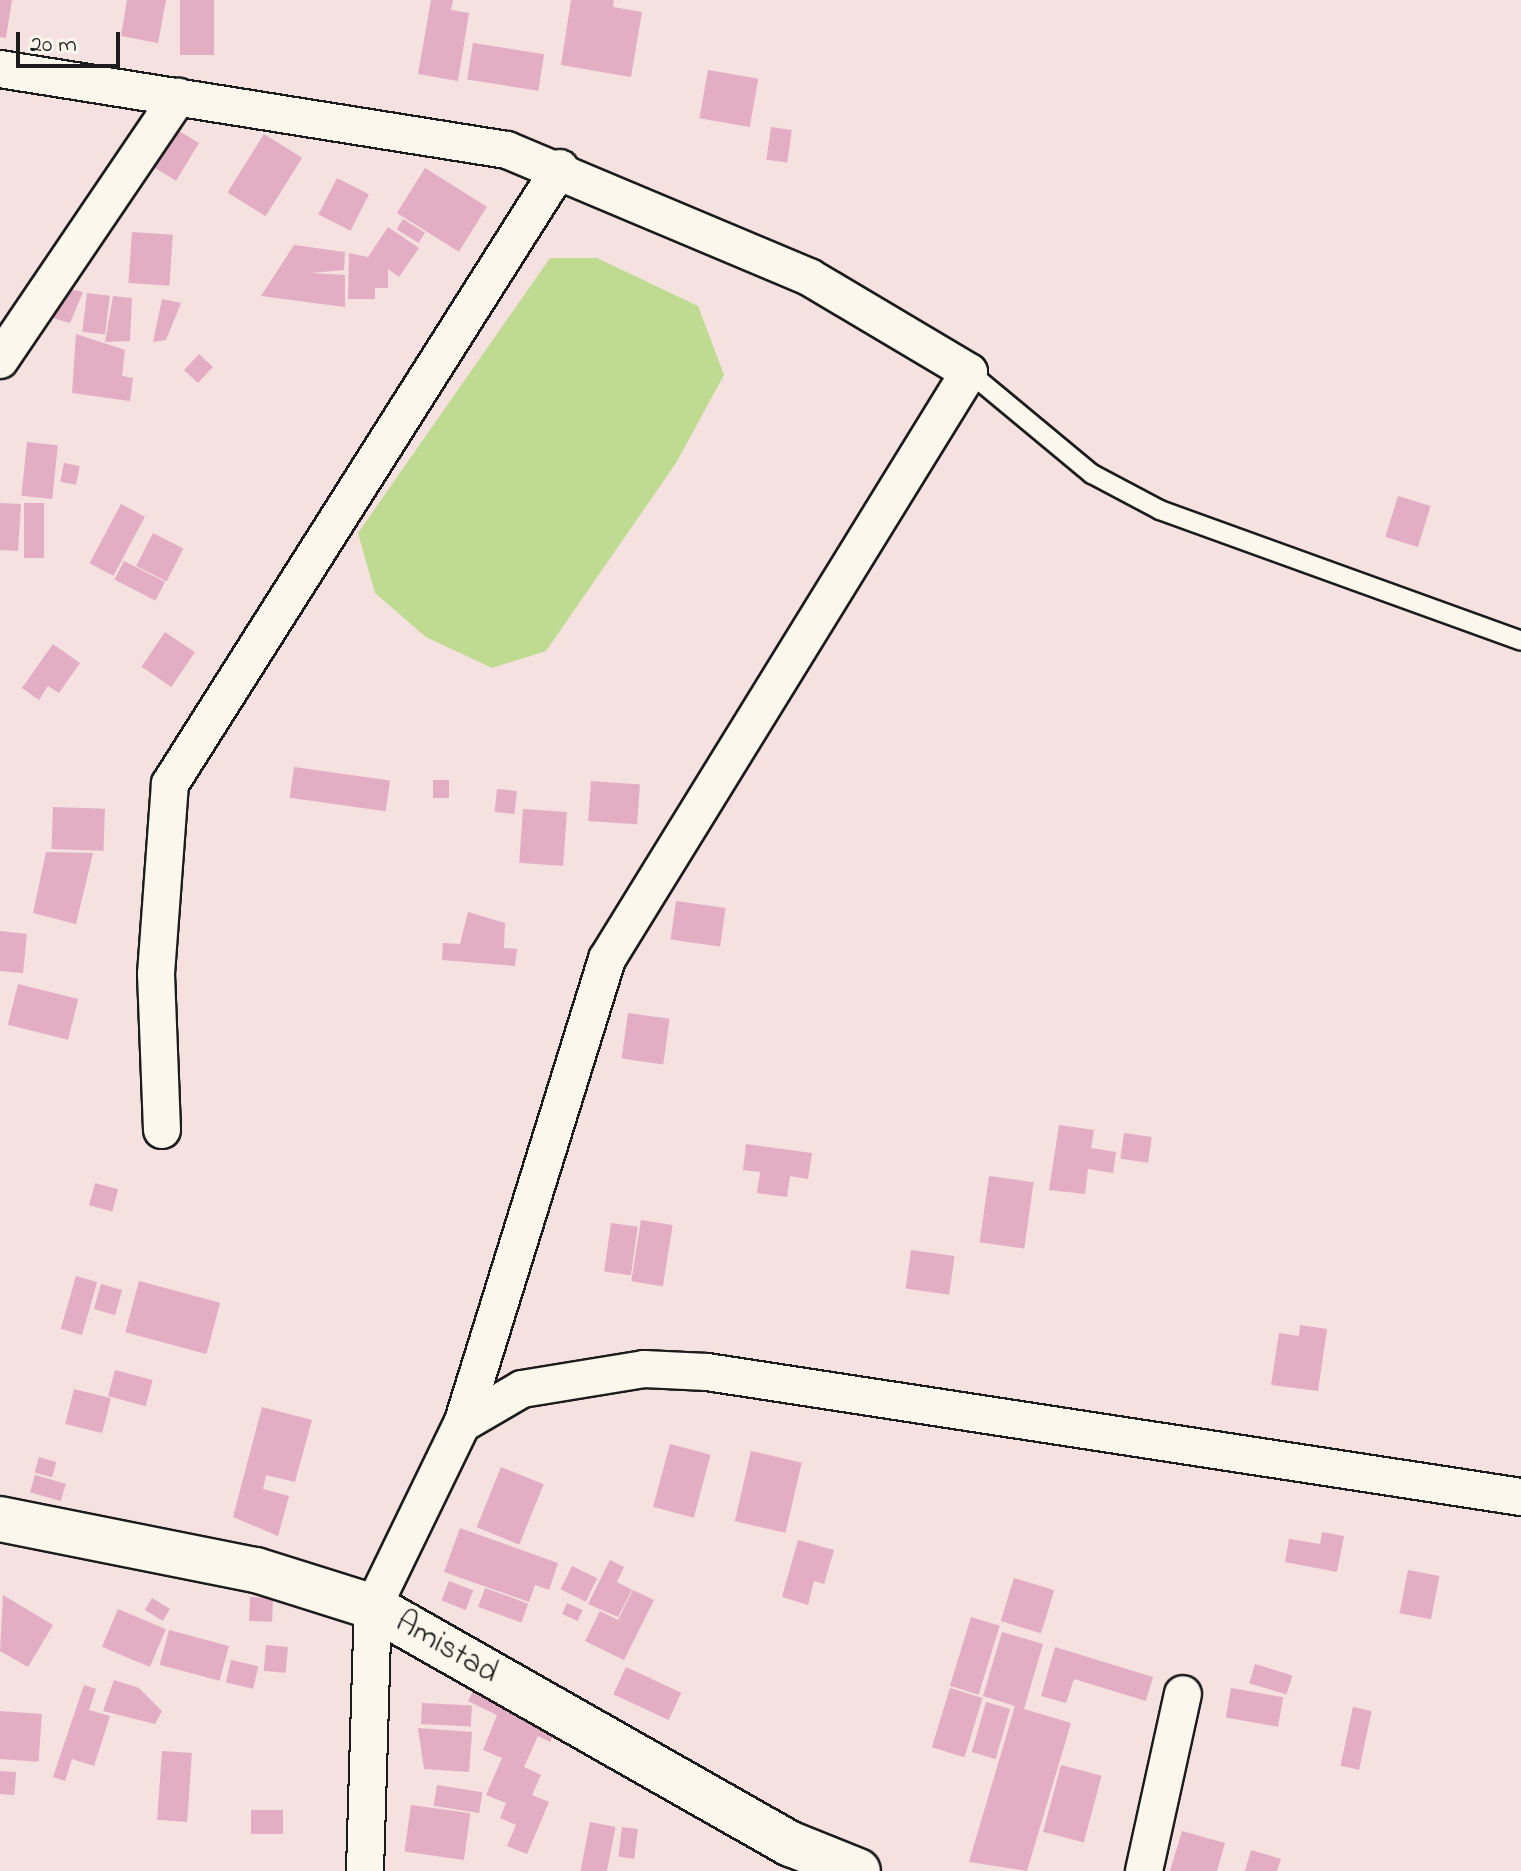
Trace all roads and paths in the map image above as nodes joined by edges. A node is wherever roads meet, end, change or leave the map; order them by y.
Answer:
1 (0, 69) edge
2 (178, 97) junction
3 (560, 168) junction
4 (0, 360) edge
5 (969, 372) junction
6 (1521, 641) edge
7 (162, 1130) dead end
8 (462, 1424) junction
9 (1521, 1497) edge
10 (0, 1519) edge
11 (373, 1607) junction
12 (1183, 1694) dead end
13 (365, 1871) edge
14 (858, 1871) edge
15 (1144, 1871) edge

1 - 2 street
2 - 3 street
2 - 4 street
3 - 5 street
3 - 7 street
5 - 6 lane
5 - 8 street
8 - 9 street
8 - 11 street
10 - 11 street, Amistad
11 - 13 street
11 - 14 street, Amistad
12 - 15 street

